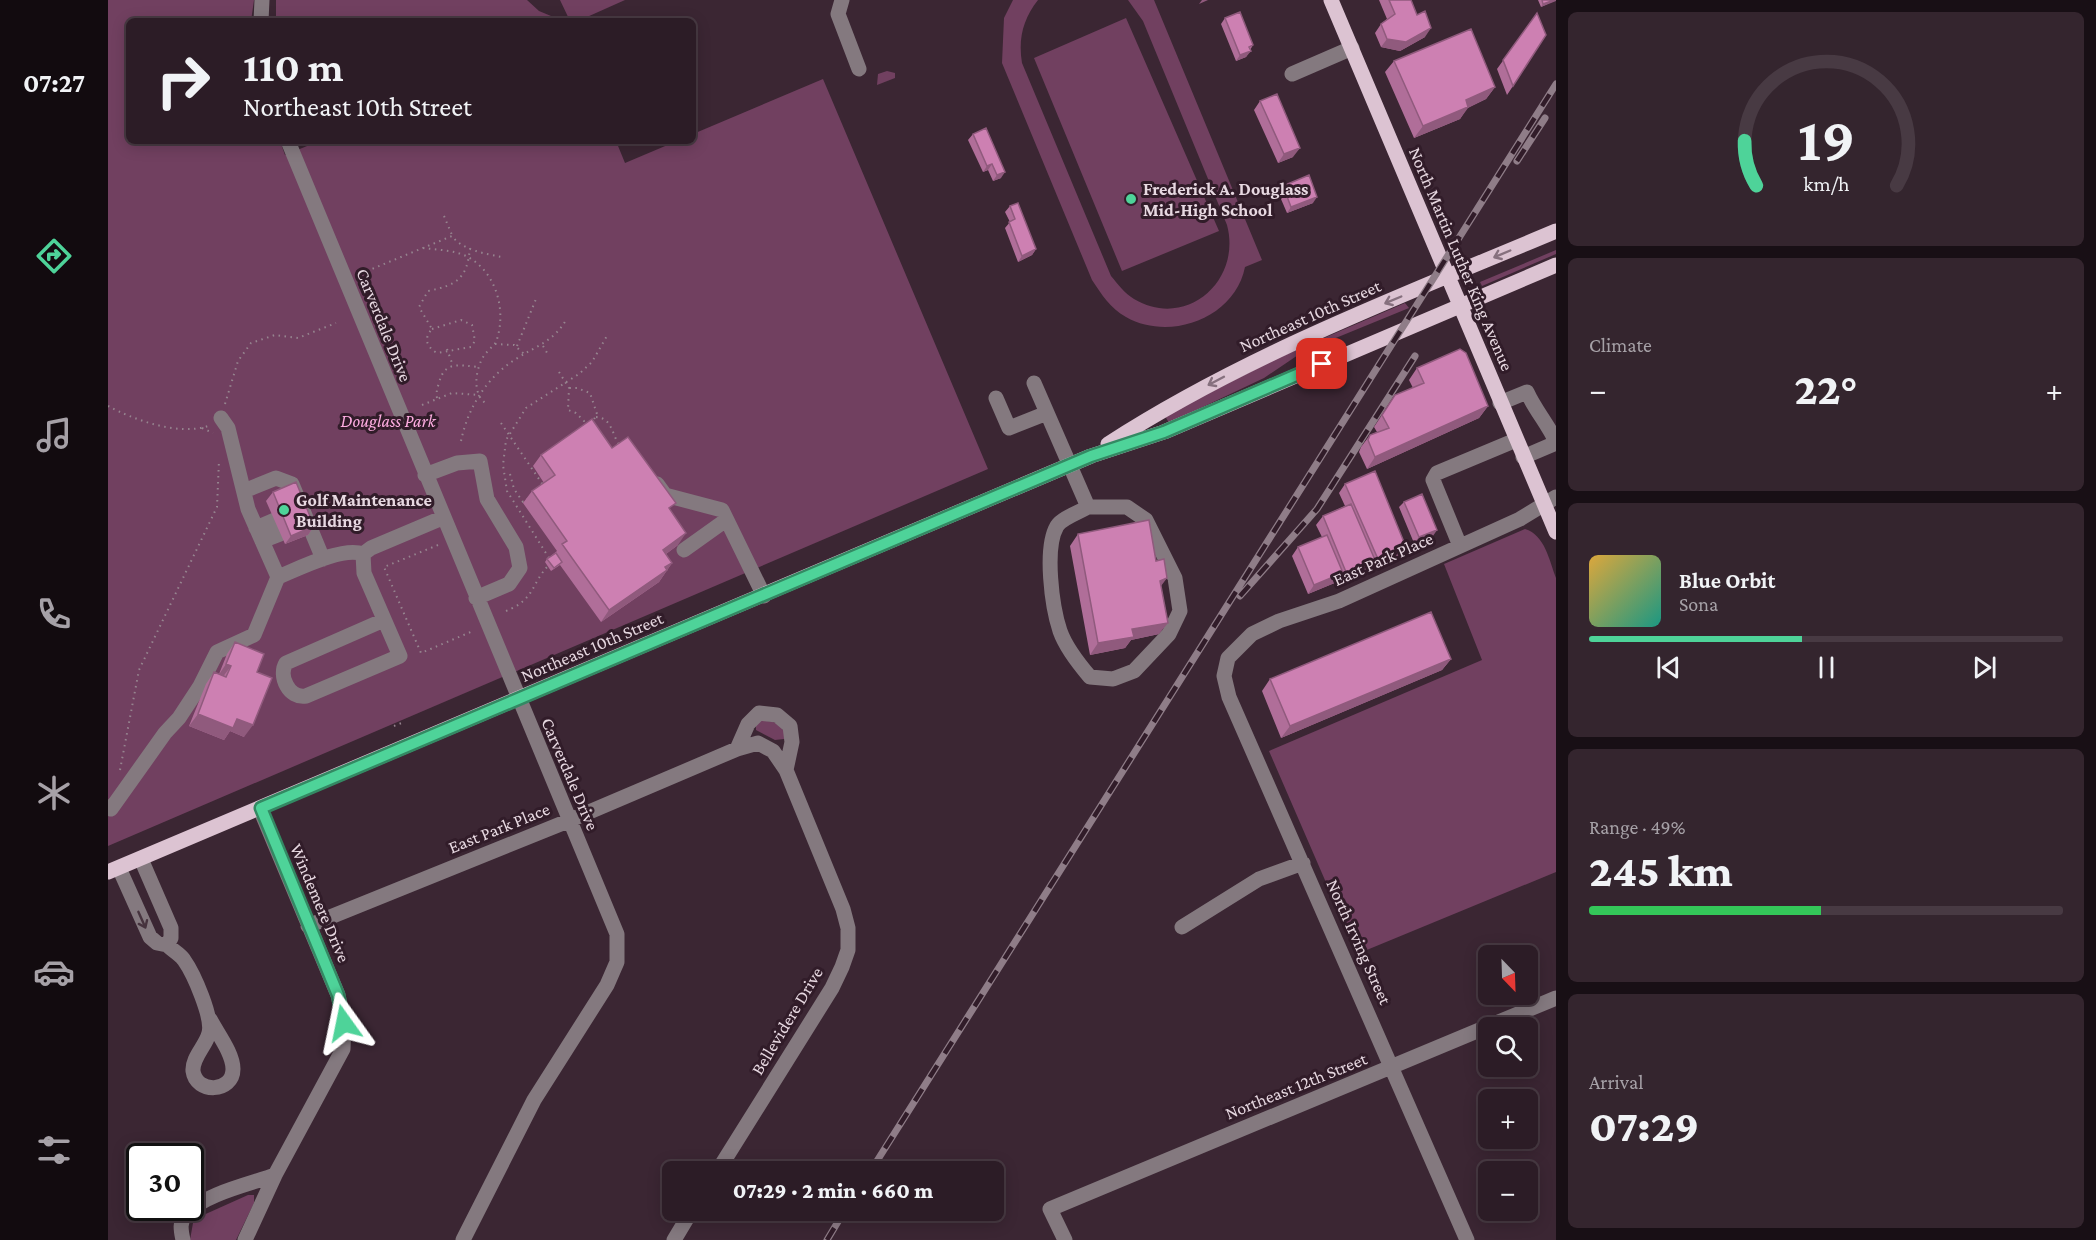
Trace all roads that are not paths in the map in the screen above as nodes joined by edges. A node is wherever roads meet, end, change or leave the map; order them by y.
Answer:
1 (262, 0) edge
2 (842, 0) edge
3 (1331, 0) edge
4 (261, 18) edge
5 (1352, 48) junction
6 (859, 69) dead end
7 (1292, 74) dead end
8 (289, 144) edge
9 (1556, 231) edge
10 (1556, 265) edge
11 (1447, 277) junction
12 (1459, 306) junction
13 (1034, 382) dead end
14 (996, 398) dead end
15 (1500, 403) junction
16 (1047, 413) junction
17 (221, 418) road end
18 (1516, 440) junction
19 (1556, 443) edge
20 (1091, 456) junction
21 (1523, 457) junction
22 (1070, 465) junction
23 (645, 467) edge
24 (425, 475) junction
25 (244, 491) junction
26 (1550, 501) edge
27 (1088, 507) junction
28 (442, 518) junction
29 (726, 520) junction
30 (278, 527) dead end
31 (1556, 532) edge
32 (259, 535) junction
33 (1460, 546) junction
34 (684, 550) edge
35 (363, 554) junction
36 (323, 559) junction
37 (278, 577) junction
38 (764, 596) junction
39 (476, 598) junction
40 (384, 620) junction
41 (1228, 658) joint
42 (518, 700) junction
43 (737, 749) junction
44 (786, 770) junction
45 (108, 807) edge
46 (261, 808) junction
47 (568, 821) junction
48 (141, 859) junction
49 (1303, 863) junction
50 (114, 870) edge
51 (308, 926) junction
52 (1182, 927) dead end
53 (167, 945) junction
54 (1556, 998) edge
55 (210, 1019) dead end
56 (1392, 1067) junction
57 (724, 1161) edge
58 (275, 1175) junction
59 (685, 1221) edge
60 (183, 1240) edge
61 (245, 1240) edge
62 (463, 1240) edge
63 (674, 1240) edge
64 (1065, 1240) edge
65 (1467, 1240) edge

1 - 4 street
2 - 6 street
3 - 5 main road, North Martin Luther King Avenue
5 - 7 street
5 - 11 main road, North Martin Luther King Avenue
8 - 24 street, Carverdale Drive
9 -> 11 main road, Northeast 10th Street
10 - 12 main road, Northeast 10th Street
11 - 12 main road, North Martin Luther King Avenue
11 -> 20 main road, Northeast 10th Street
12 - 15 main road, North Martin Luther King Avenue
12 - 20 main road, Northeast 10th Street
13 - 16 street
14 - 16 street
15 - 18 main road, North Martin Luther King Avenue
15 - 19 street
16 - 22 street
17 - 25 street
18 - 21 main road, North Martin Luther King Avenue
18 - 33 street
19 - 21 street
20 - 22 main road, Northeast 10th Street
21 - 26 main road, North Martin Luther King Avenue
22 - 27 street
22 - 38 main road, Northeast 10th Street
23 - 29 street
24 - 28 street, Carverdale Drive
24 - 39 street
25 - 32 street
25 - 36 street
26 - 31 main road, North Martin Luther King Avenue
26 - 33 street, East Park Place
27 - 27 street
28 - 35 street
28 - 39 street, Carverdale Drive
29 - 34 street
29 - 38 street
30 - 32 street
32 - 37 street
33 - 41 street, East Park Place
35 - 36 street
35 - 40 street
36 - 37 street
37 - 45 street
38 - 42 main road, Northeast 10th Street
39 - 42 street, Carverdale Drive
40 - 40 street
41 - 49 street, North Irving Street
42 - 46 main road, Northeast 10th Street
42 - 47 street, Carverdale Drive
43 - 44 street, East Park Place
43 - 44 street
43 - 47 street, East Park Place
44 - 57 street, Bellevidere Drive
46 - 48 main road, Northeast 10th Street
46 - 51 street, Windemere Drive
47 - 51 street, East Park Place
47 - 62 street, Carverdale Drive
48 - 50 main road, Northeast 10th Street
48 - 53 street
49 - 52 street
49 - 56 street, North Irving Street
50 -> 53 street
51 - 58 street, Windemere Drive
53 - 55 street
54 - 56 street, Northeast 12th Street
56 - 64 street, Northeast 12th Street
56 - 65 street, North Irving Street
58 - 60 street
58 - 61 street, Windemere Drive
59 - 63 street

